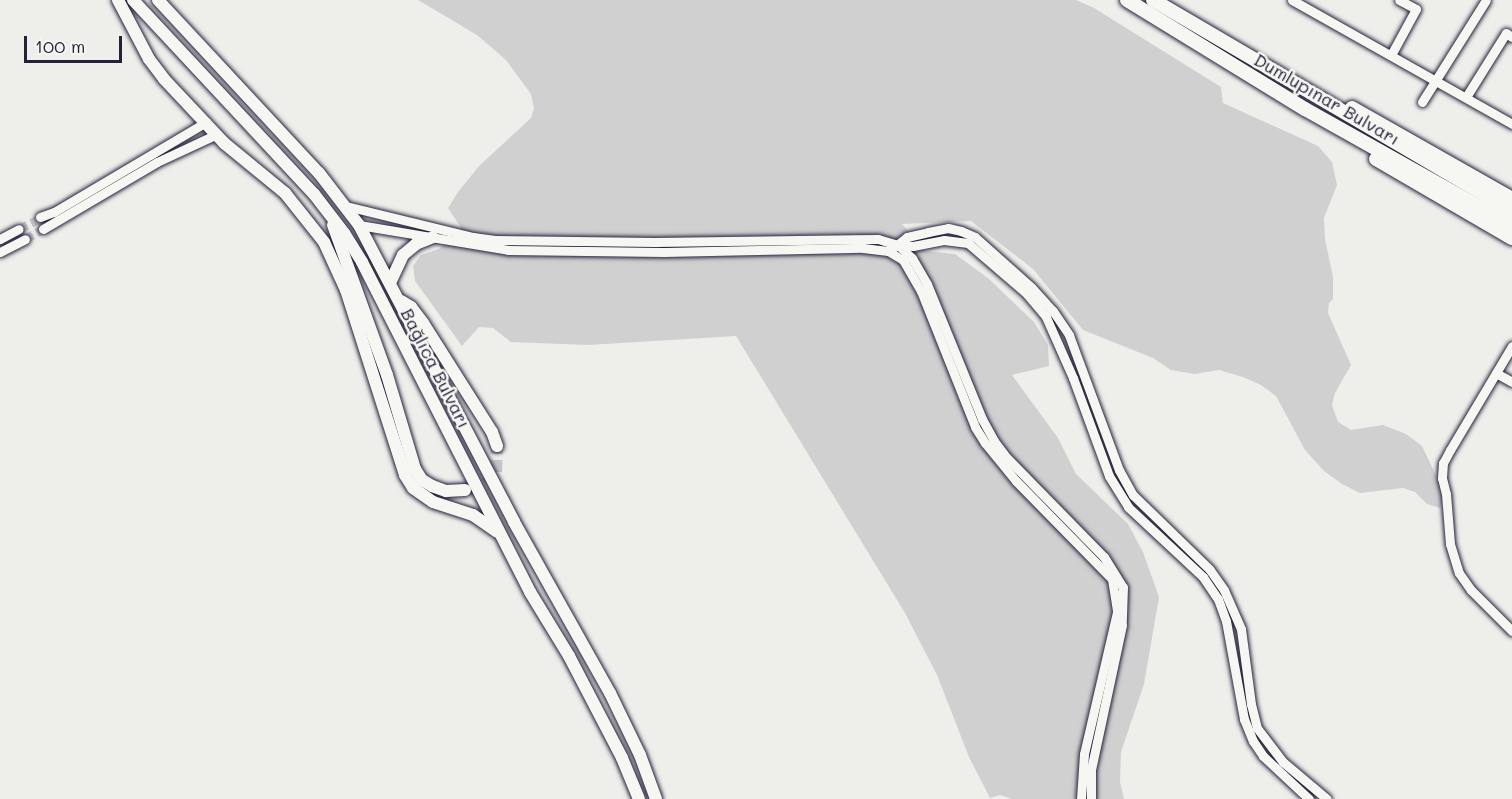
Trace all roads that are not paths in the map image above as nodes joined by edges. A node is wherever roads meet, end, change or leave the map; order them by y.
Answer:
1 (118, 0) edge
2 (133, 0) edge
3 (158, 0) edge
4 (1127, 0) edge
5 (1153, 0) edge
6 (1292, 0) edge
7 (1400, 0) edge
8 (1486, 0) edge
9 (1512, 37) edge
10 (1390, 55) junction
11 (1436, 80) junction
12 (1292, 83) junction
13 (1284, 96) junction
14 (1466, 98) junction
15 (1422, 102) dead end
16 (206, 122) junction
17 (1512, 124) edge
18 (217, 134) junction
19 (162, 146) junction
20 (175, 155) junction
21 (155, 158) junction
22 (103, 188) junction
23 (1512, 199) edge
24 (346, 206) junction
25 (327, 210) junction
26 (1512, 211) edge
27 (39, 218) tunnel mouth
28 (359, 225) junction
29 (1512, 225) edge
30 (19, 229) tunnel mouth
31 (43, 229) tunnel mouth
32 (433, 237) junction
33 (1512, 238) edge
34 (0, 239) edge
35 (25, 239) tunnel mouth
36 (898, 245) junction
37 (888, 251) junction
38 (0, 252) edge
39 (335, 265) junction
40 (390, 283) junction
41 (357, 287) junction
42 (398, 299) junction
43 (1512, 346) edge
44 (1496, 373) junction
45 (1512, 382) edge
46 (497, 446) tunnel mouth
47 (465, 490) tunnel mouth
48 (505, 542) junction
49 (1512, 631) edge
50 (638, 798) edge
51 (656, 799) edge
52 (1081, 799) edge
53 (1091, 799) edge
54 (1309, 799) edge
55 (1327, 799) edge

1 - 16 main road
2 - 25 main road, Bağlıca Bulvarı
3 - 24 main road, Bağlıca Bulvarı
4 - 13 highway, Dumlupınar Bulvarı
5 - 12 highway, Dumlupınar Bulvarı
6 - 10 street
7 - 10 street
8 - 11 street
9 - 14 street
10 - 11 street
11 - 14 street
11 - 15 street
12 - 23 highway
12 - 26 highway, Dumlupınar Bulvarı
13 - 29 highway, Dumlupınar Bulvarı
13 - 33 highway
14 - 17 street
16 - 18 main road
16 - 19 street
18 - 20 street
18 - 39 main road
19 - 21 street
19 - 22 street
20 - 21 street
20 - 22 street
21 - 22 street
22 - 27 street
22 - 31 street
24 - 28 main road, Bağlıca Bulvarı
24 - 36 street
25 - 41 main road
25 - 48 main road, Bağlıca Bulvarı
28 - 32 street
28 - 40 main road, Bağlıca Bulvarı
30 - 34 street
32 - 37 street
32 - 40 main road
35 - 38 street
36 - 37 street
36 - 53 street
36 - 54 street
36 - 55 street
37 - 52 street
39 - 41 main road
39 - 48 main road
40 - 42 main road, Bağlıca Bulvarı
41 - 47 main road
42 - 46 main road
42 - 51 main road, Bağlıca Bulvarı
43 - 44 street
44 - 45 street
44 - 49 street
48 - 50 main road, Bağlıca Bulvarı

